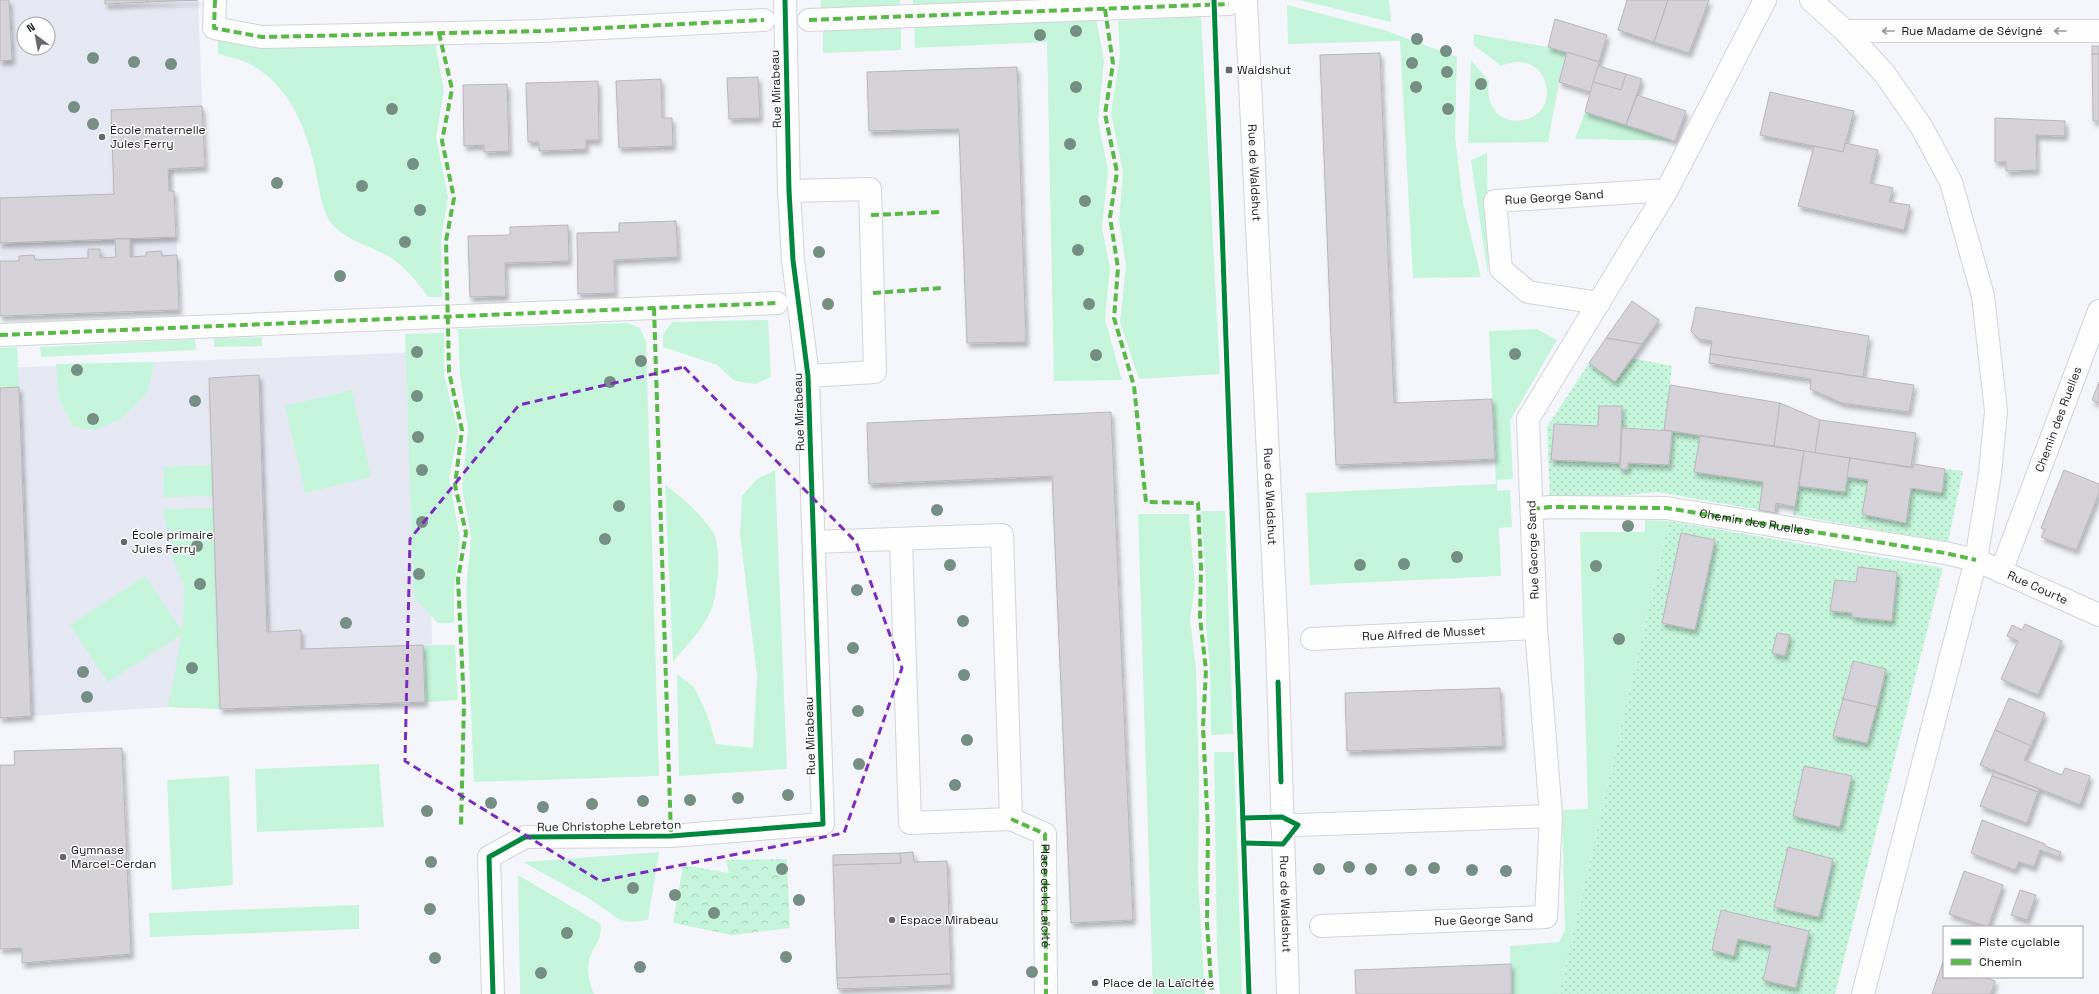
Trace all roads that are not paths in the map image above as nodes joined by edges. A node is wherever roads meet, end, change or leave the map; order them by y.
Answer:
1 (215, 0) edge
2 (784, 0) edge
3 (1765, 0) edge
4 (1811, 0) edge
5 (1238, 2) edge
6 (764, 20) dead end
7 (809, 20) dead end
8 (1845, 31) junction
9 (2099, 31) edge
10 (1667, 190) junction
11 (789, 191) junction
12 (777, 303) dead end
13 (1599, 303) junction
14 (2099, 311) edge
15 (0, 335) edge
16 (808, 376) junction
17 (1532, 508) junction
18 (901, 539) junction
19 (814, 542) junction
20 (1976, 560) junction
21 (2002, 572) junction
22 (2099, 615) edge
23 (1536, 628) junction
24 (1312, 639) dead end
25 (1551, 816) junction
26 (1011, 819) junction
27 (823, 824) joint
28 (1282, 824) junction
29 (1321, 926) dead end
30 (493, 994) edge
31 (1046, 994) edge
32 (1288, 994) edge
33 (1863, 994) edge

1 - 6 street
2 - 11 street, Rue Mirabeau
3 - 10 street, Rue George Sand
4 - 8 street
5 - 7 street
5 - 28 street, Rue de Waldshut
9 -> 8 street, Rue Madame de Sévigné
8 - 20 street
10 - 13 street, Rue George Sand
10 - 13 street, Rue George Sand
11 - 16 street, Rue Mirabeau
11 - 16 street, Rue Mirabeau
12 - 15 street
13 - 17 street, Rue George Sand
14 - 21 street, Chemin des Ruelles
16 - 19 street, Rue Mirabeau
17 - 20 street, Chemin des Ruelles
17 - 23 street, Rue George Sand
18 - 19 street
18 - 26 street
18 - 26 street
19 - 27 street, Rue Mirabeau
20 - 21 street, Rue Courte
20 - 33 street
21 - 22 street, Rue Courte
23 - 24 street, Rue Alfred de Musset
23 - 25 street, Rue George Sand
25 - 28 street
25 - 29 street, Rue George Sand
26 - 31 street, Place de la Laïcité
27 - 30 street, Rue Christophe Lebreton
28 - 32 street, Rue de Waldshut

